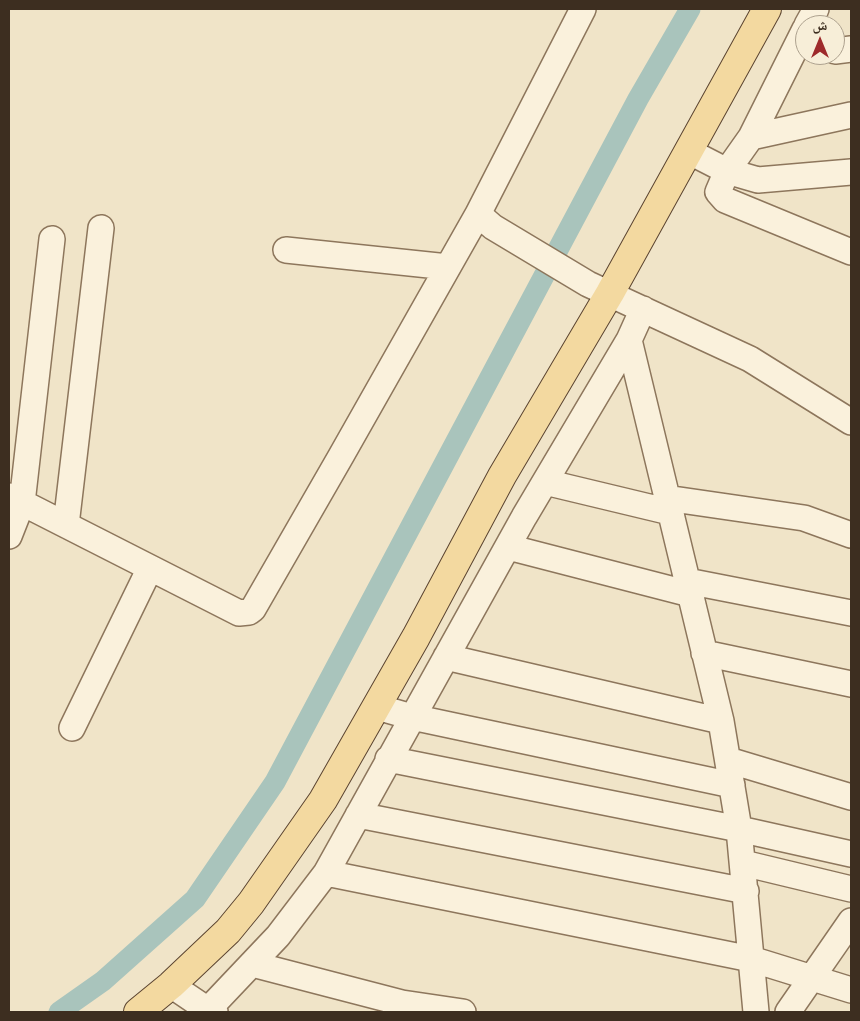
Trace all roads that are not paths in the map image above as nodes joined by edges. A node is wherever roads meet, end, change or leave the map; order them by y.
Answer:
1 (583, 9) edge
2 (767, 9) edge
3 (795, 47) edge
4 (795, 58) edge
5 (788, 59) junction
6 (851, 115) edge
7 (751, 137) junction
8 (688, 151) junction
9 (727, 171) junction
10 (851, 172) edge
11 (478, 214) junction
12 (101, 228) dead end
13 (52, 239) dead end
14 (286, 250) dead end
15 (851, 252) edge
16 (448, 267) junction
17 (599, 288) junction
18 (643, 309) junction
19 (629, 340) junction
20 (851, 422) edge
21 (545, 482) junction
22 (15, 499) edge
23 (668, 505) junction
24 (66, 525) junction
25 (851, 534) edge
26 (9, 536) edge
27 (508, 547) junction
28 (150, 568) junction
29 (688, 588) junction
30 (851, 613) edge
31 (704, 653) junction
32 (446, 657) junction
33 (851, 684) edge
34 (377, 707) junction
35 (412, 717) junction
36 (721, 721) junction
37 (72, 728) dead end
38 (388, 760) junction
39 (728, 760) junction
40 (732, 785) junction
41 (851, 796) edge
42 (358, 815) junction
43 (739, 829) junction
44 (851, 854) edge
45 (743, 863) junction
46 (326, 873) junction
47 (851, 889) edge
48 (746, 891) junction
49 (851, 921) edge
50 (751, 959) junction
51 (252, 964) junction
52 (812, 977) junction
53 (171, 985) junction
54 (851, 990) edge
55 (401, 1008) edge
56 (138, 1012) edge
57 (210, 1012) edge
58 (464, 1012) edge
59 (756, 1012) edge
60 (788, 1012) edge

1 - 11 street
2 - 8 main road
3 - 5 street
4 - 5 street
5 - 7 street
6 - 7 street
7 - 9 street
8 - 9 street
8 - 17 main road
9 - 10 street
9 - 15 street
11 - 16 street
11 - 17 street
12 - 24 street
13 - 22 street
14 - 16 street
16 - 28 street
17 - 18 street
17 - 34 main road
18 - 19 street
18 - 20 street
19 - 21 street
19 - 23 street
21 - 23 street
21 - 27 street
22 - 24 street
22 - 26 street
23 - 25 street
23 - 29 street
24 - 28 street
27 - 29 street
27 - 32 street
28 - 37 street
29 - 30 street
29 - 31 street
31 - 33 street
31 - 36 street
32 - 35 street
32 - 36 street
34 - 35 street
34 - 53 main road
35 - 38 street
35 - 40 street
36 - 39 street
38 - 42 street
38 - 43 street
39 - 40 street
39 - 41 street
40 - 43 street
42 - 46 street
42 - 48 street
43 - 44 street
43 - 45 street
45 - 47 street
45 - 48 street
46 - 50 street
46 - 51 street
48 - 50 street
49 - 52 street
50 - 52 street
50 - 59 street
51 - 55 street
51 - 57 street
52 - 54 street
52 - 60 street
53 - 56 main road
53 - 57 street
55 - 58 street

